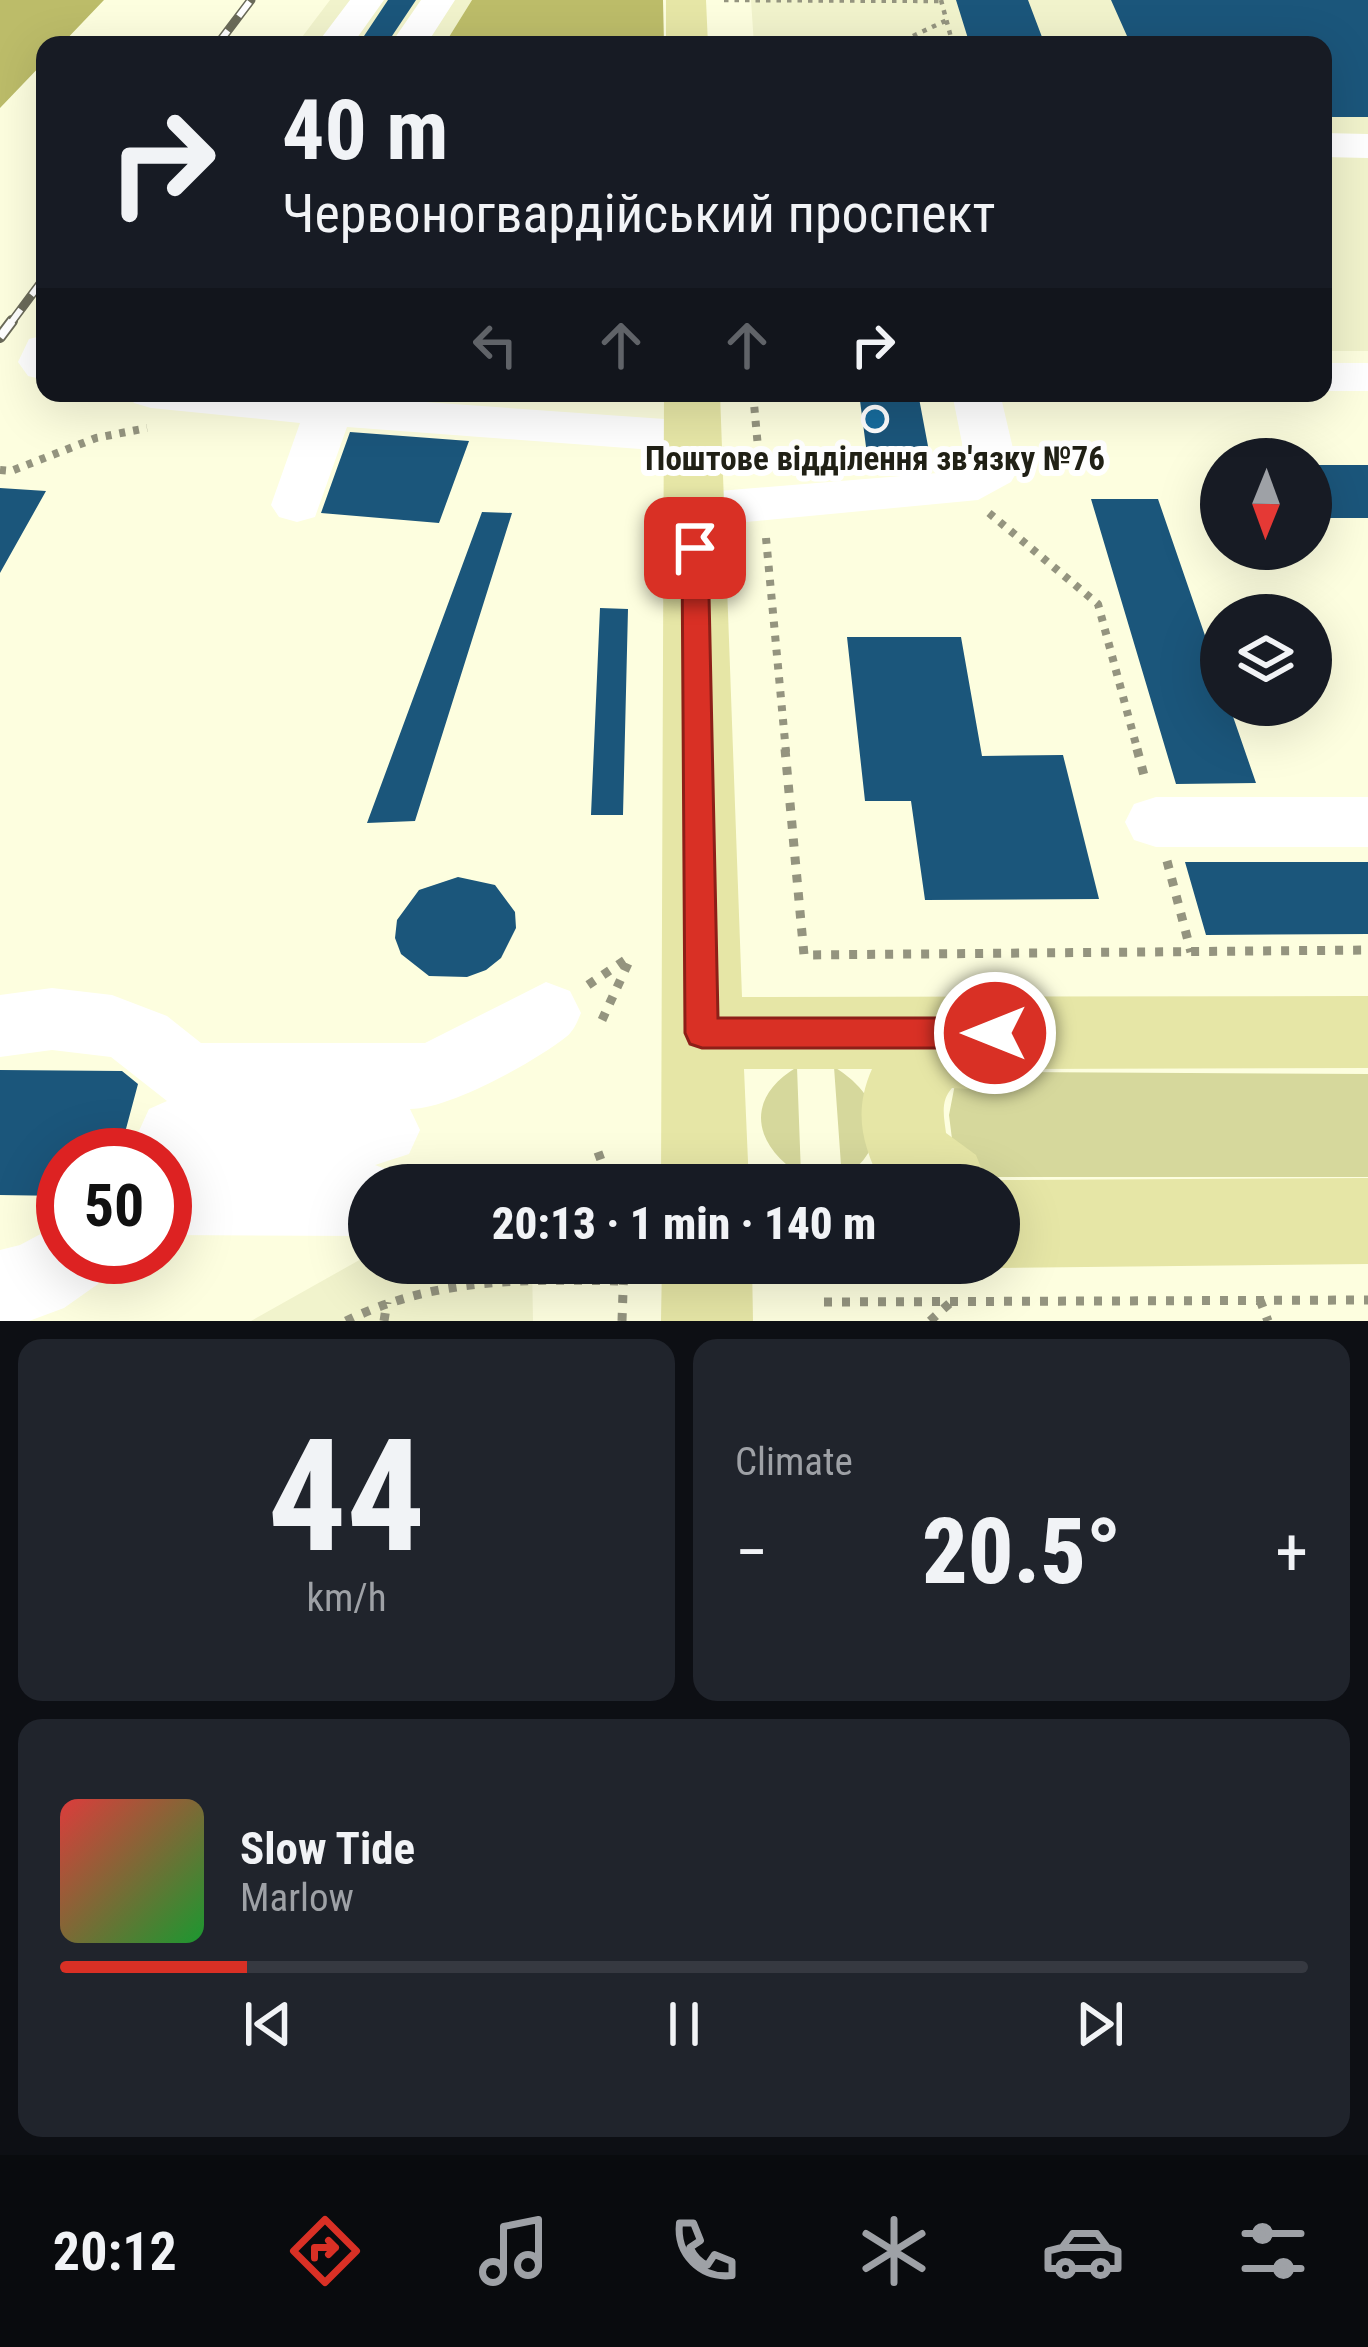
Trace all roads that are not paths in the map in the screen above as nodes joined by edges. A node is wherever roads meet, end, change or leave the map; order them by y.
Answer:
1 (367, 0) edge
2 (438, 0) edge
3 (686, 0) edge
4 (341, 36) edge
5 (414, 36) edge
6 (687, 36) edge
7 (1332, 146) edge
8 (1368, 146) edge
9 (1332, 377) edge
10 (1368, 377) edge
11 (240, 402) edge
12 (978, 402) edge
13 (328, 411) junction
14 (693, 415) edge
15 (297, 505) dead end
16 (694, 510) junction
17 (1156, 822) road end
18 (1368, 822) edge
19 (574, 1017) road end
20 (5, 1022) edge
21 (1368, 1032) edge
22 (702, 1033) junction
23 (1368, 1052) edge
24 (432, 1076) junction
25 (167, 1128) edge
26 (192, 1142) edge
27 (192, 1149) edge
28 (385, 1164) edge
29 (705, 1164) edge
30 (917, 1164) edge
31 (348, 1167) edge
32 (1020, 1214) edge
33 (1368, 1221) edge
34 (36, 1280) edge
35 (675, 1284) edge
36 (0, 1289) edge
37 (707, 1321) edge

1 - 4 lane
2 - 5 lane
3 - 6 main road
7 - 8 lane
9 - 10 lane
11 - 13 lane
12 - 16 lane
13 - 14 lane
13 - 15 lane
14 - 16 main road
16 - 22 main road
17 - 18 lane
19 - 24 lane
20 - 25 lane
21 - 22 main road
22 - 29 main road
23 - 30 main road
24 - 26 lane
24 - 28 lane
27 - 31 lane
32 - 33 main road
34 - 36 lane
35 - 37 main road

